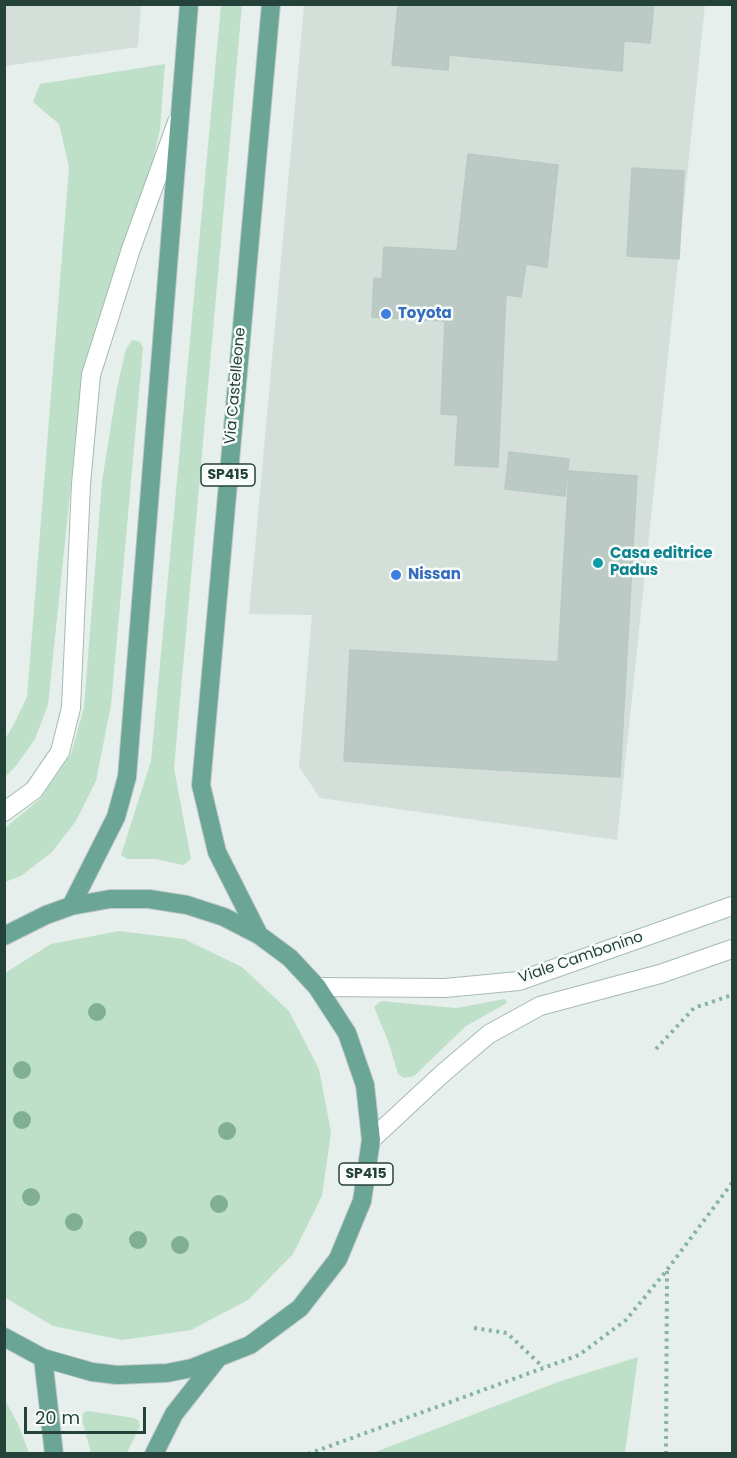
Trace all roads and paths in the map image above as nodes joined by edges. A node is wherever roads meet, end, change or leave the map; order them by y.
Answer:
1 (189, 4) edge
2 (271, 4) edge
3 (178, 118) junction
4 (4, 812) edge
5 (71, 906) junction
6 (732, 906) edge
7 (259, 935) junction
8 (4, 936) edge
9 (732, 949) edge
10 (317, 987) junction
11 (732, 995) edge
12 (656, 1049) dead end
13 (371, 1140) junction
14 (732, 1183) edge
15 (667, 1270) junction
16 (474, 1328) dead end
17 (4, 1337) edge
18 (43, 1358) junction
19 (219, 1358) junction
20 (543, 1367) junction
21 (54, 1454) edge
22 (154, 1454) edge
23 (308, 1454) edge
24 (666, 1454) edge

1 - 3 main road
2 - 7 main road, Via Castelleone / SP415
3 - 4 street
3 - 5 main road
5 - 7 main road, SP415
5 - 8 main road, SP415
6 - 10 street, Viale Cambonino
7 - 10 main road, SP415
9 - 13 street
10 - 13 main road, SP415
11 - 12 path
13 - 19 main road, SP415
14 - 15 path
15 - 20 path
15 - 24 path
16 - 20 path
17 - 18 main road, SP415
18 - 19 main road, SP415
18 - 21 main road
19 - 22 main road, SP415
20 - 23 path

